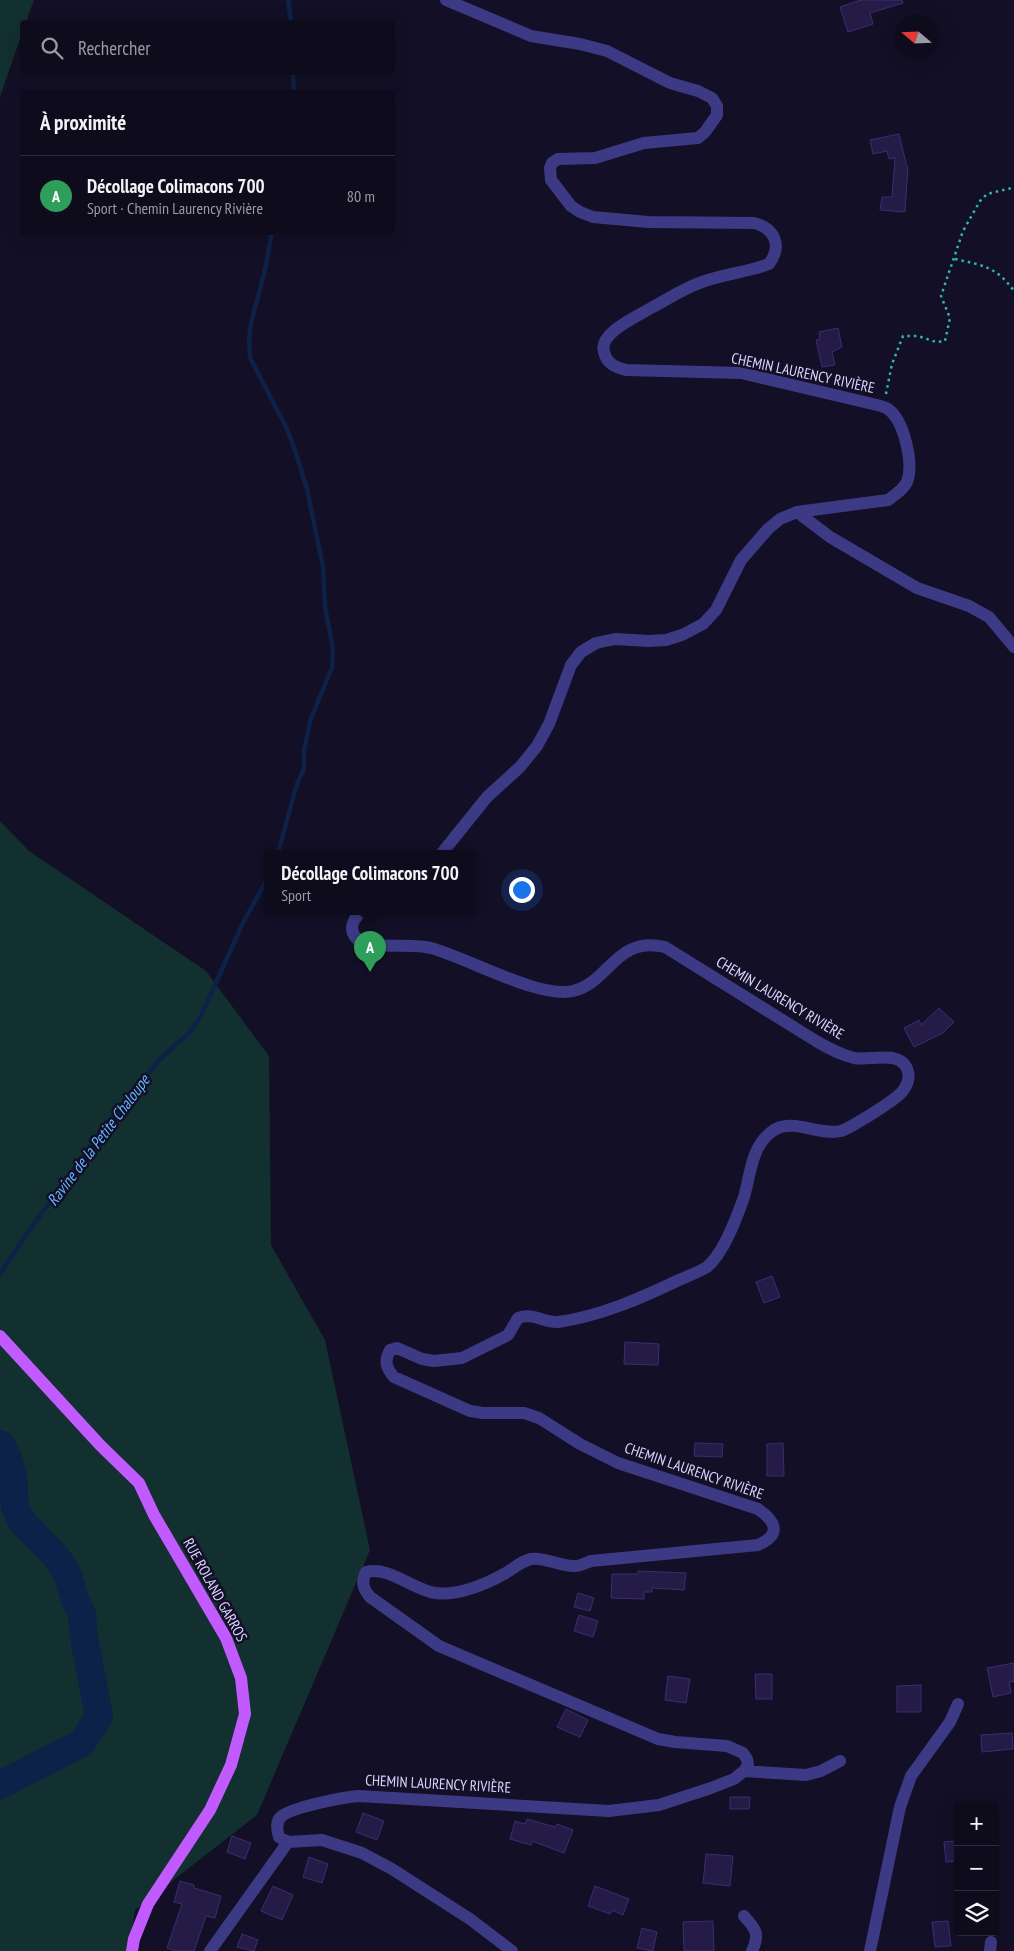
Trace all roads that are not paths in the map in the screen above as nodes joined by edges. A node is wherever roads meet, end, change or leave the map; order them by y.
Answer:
1 (446, 0) edge
2 (797, 512) junction
3 (1014, 647) edge
4 (444, 850) edge
5 (357, 915) edge
6 (1, 1337) edge
7 (958, 1704) dead end
8 (840, 1761) dead end
9 (744, 1771) junction
10 (288, 1842) junction
11 (744, 1916) dead end
12 (132, 1951) edge
13 (210, 1951) edge
14 (512, 1951) edge
15 (752, 1951) edge
16 (870, 1951) edge

1 - 2 street, CHEMIN LAURENCY RIVIÈRE
2 - 3 street
2 - 4 street, CHEMIN LAURENCY RIVIÈRE
5 - 9 street, CHEMIN LAURENCY RIVIÈRE
6 - 12 main road, RUE ROLAND GARROS
7 - 16 street
8 - 9 street
9 - 10 street, CHEMIN LAURENCY RIVIÈRE
10 - 13 street
10 - 14 street
11 - 15 street

